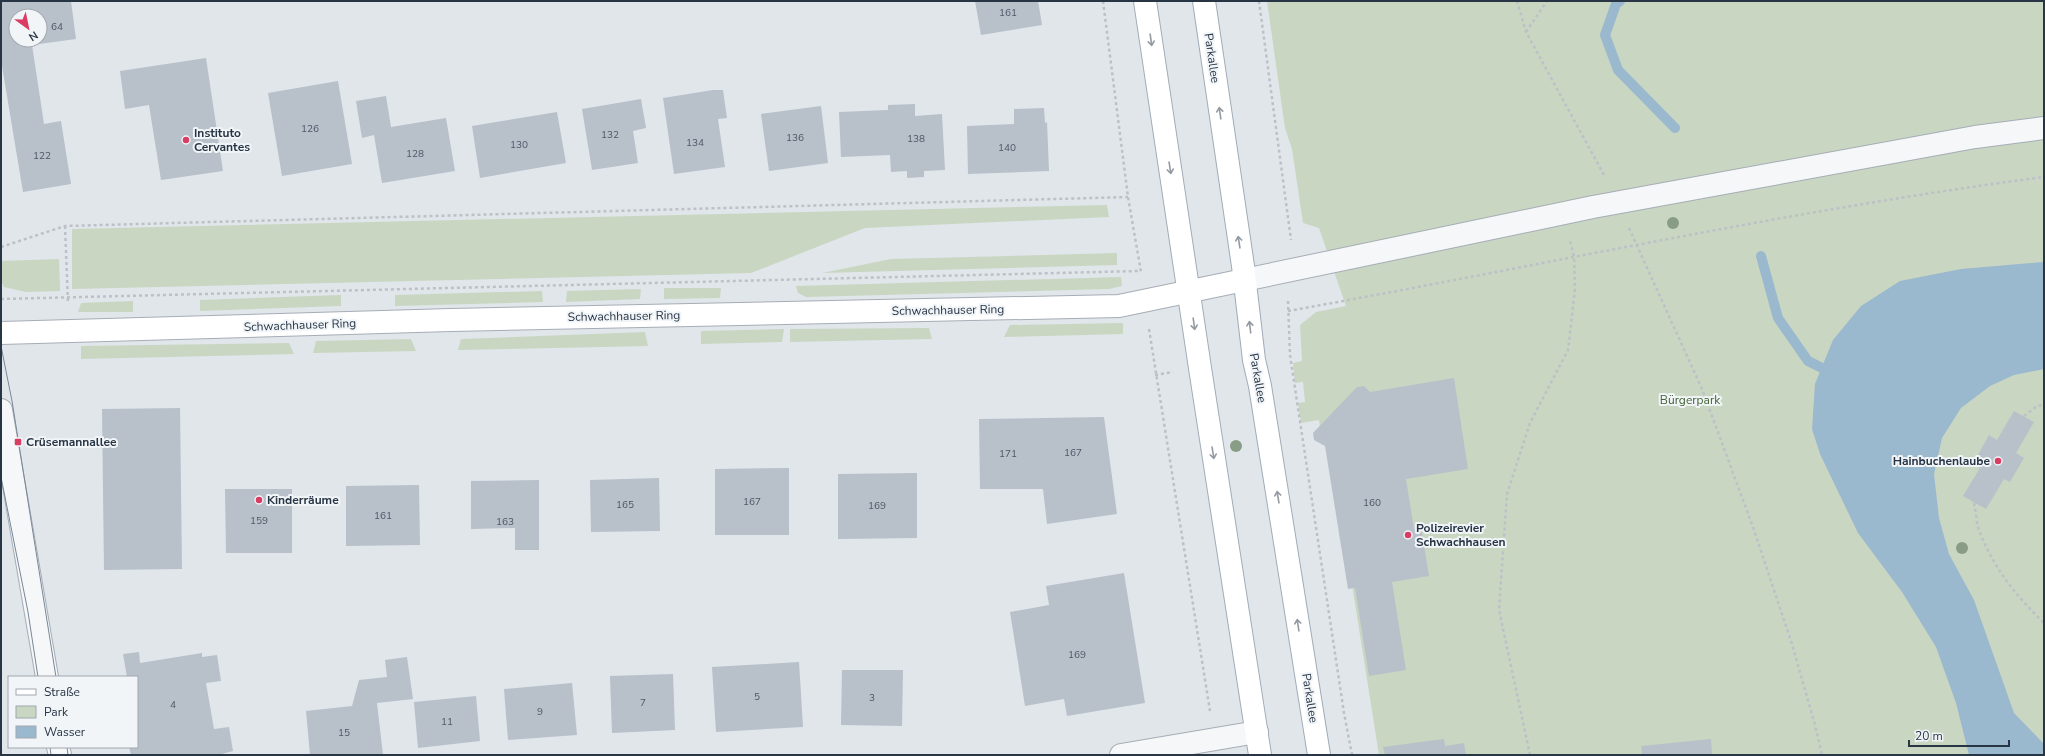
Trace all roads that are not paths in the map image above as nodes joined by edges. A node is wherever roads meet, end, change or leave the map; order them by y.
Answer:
1 (1146, 1) edge
2 (1204, 1) edge
3 (2044, 128) edge
4 (1244, 280) junction
5 (1189, 292) junction
6 (1, 333) edge
7 (1, 410) edge
8 (46, 676) edge
9 (1257, 732) junction
10 (1121, 755) edge
11 (1260, 755) edge
12 (1319, 755) edge

1 -> 5 main road
4 -> 2 main road, Parkallee
3 - 4 street
4 - 5 main road, Schwachhauser Ring
12 -> 4 main road, Parkallee
5 - 6 main road, Schwachhauser Ring
5 -> 9 main road
7 - 8 street
9 - 10 street
9 - 11 main road

